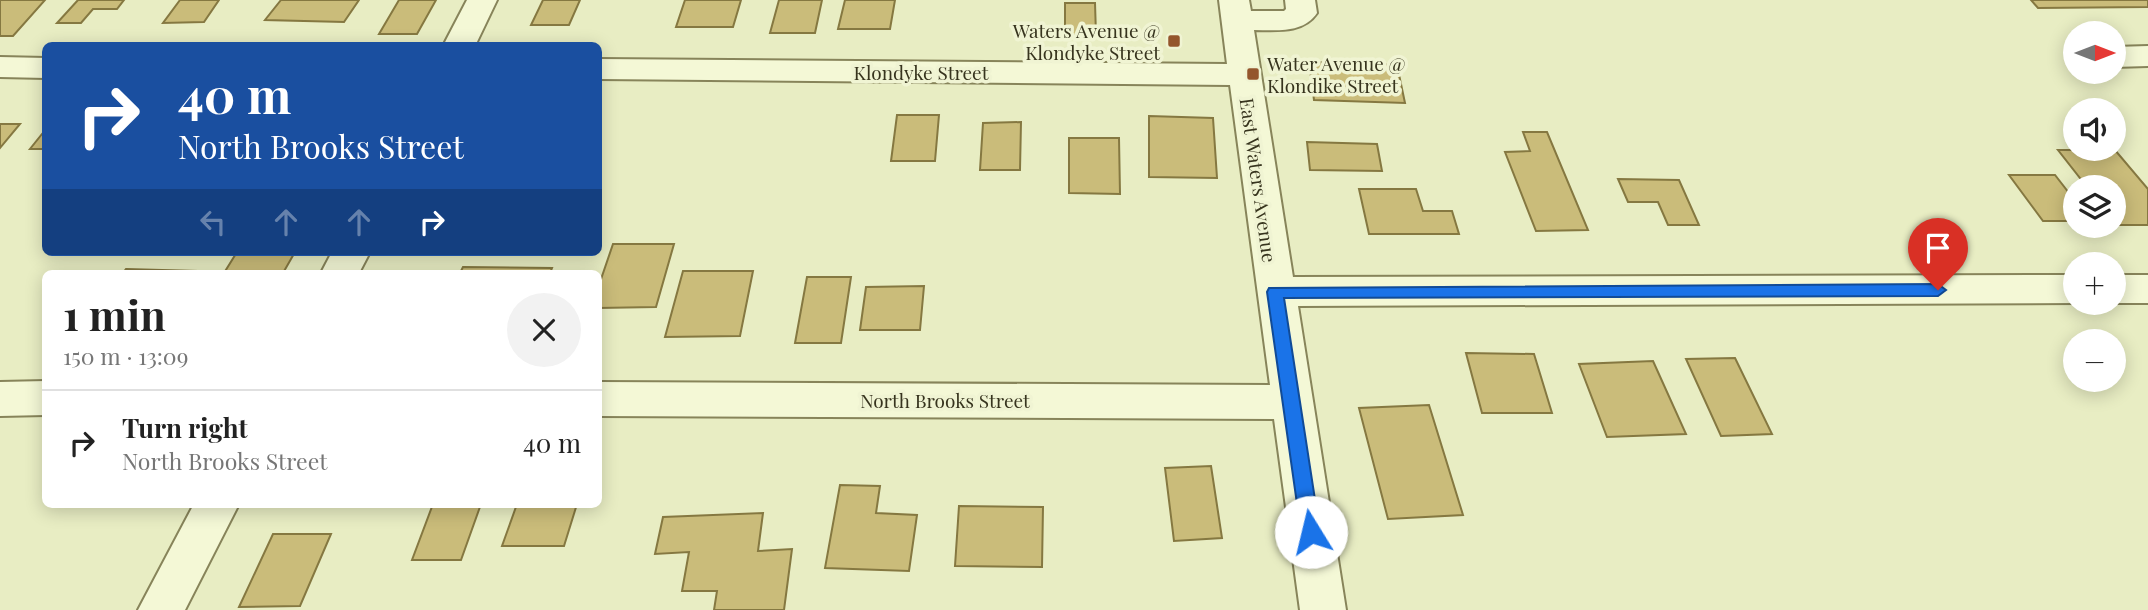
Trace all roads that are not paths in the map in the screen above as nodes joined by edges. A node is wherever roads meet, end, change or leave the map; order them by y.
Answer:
1 (482, 0) edge
2 (1300, 0) edge
3 (1235, 11) edge
4 (461, 42) edge
5 (2148, 56) edge
6 (2126, 57) edge
7 (0, 68) edge
8 (42, 68) edge
9 (602, 69) edge
10 (1244, 75) junction
11 (2063, 289) edge
12 (2126, 289) edge
13 (2148, 289) edge
14 (1275, 292) junction
15 (42, 398) edge
16 (0, 399) edge
17 (602, 399) edge
18 (1291, 402) junction
19 (215, 508) edge
20 (162, 610) edge
21 (1323, 610) edge

1 - 4 street
2 - 3 street
3 - 10 street, East Waters Avenue
5 - 6 street
7 - 8 street
9 - 10 street, Klondyke Street
10 - 14 street, East Waters Avenue
11 - 14 street
12 - 13 street
14 - 18 street, East Waters Avenue
15 - 16 street
17 - 18 street, North Brooks Street
18 - 21 street, East Waters Avenue
19 - 20 street

